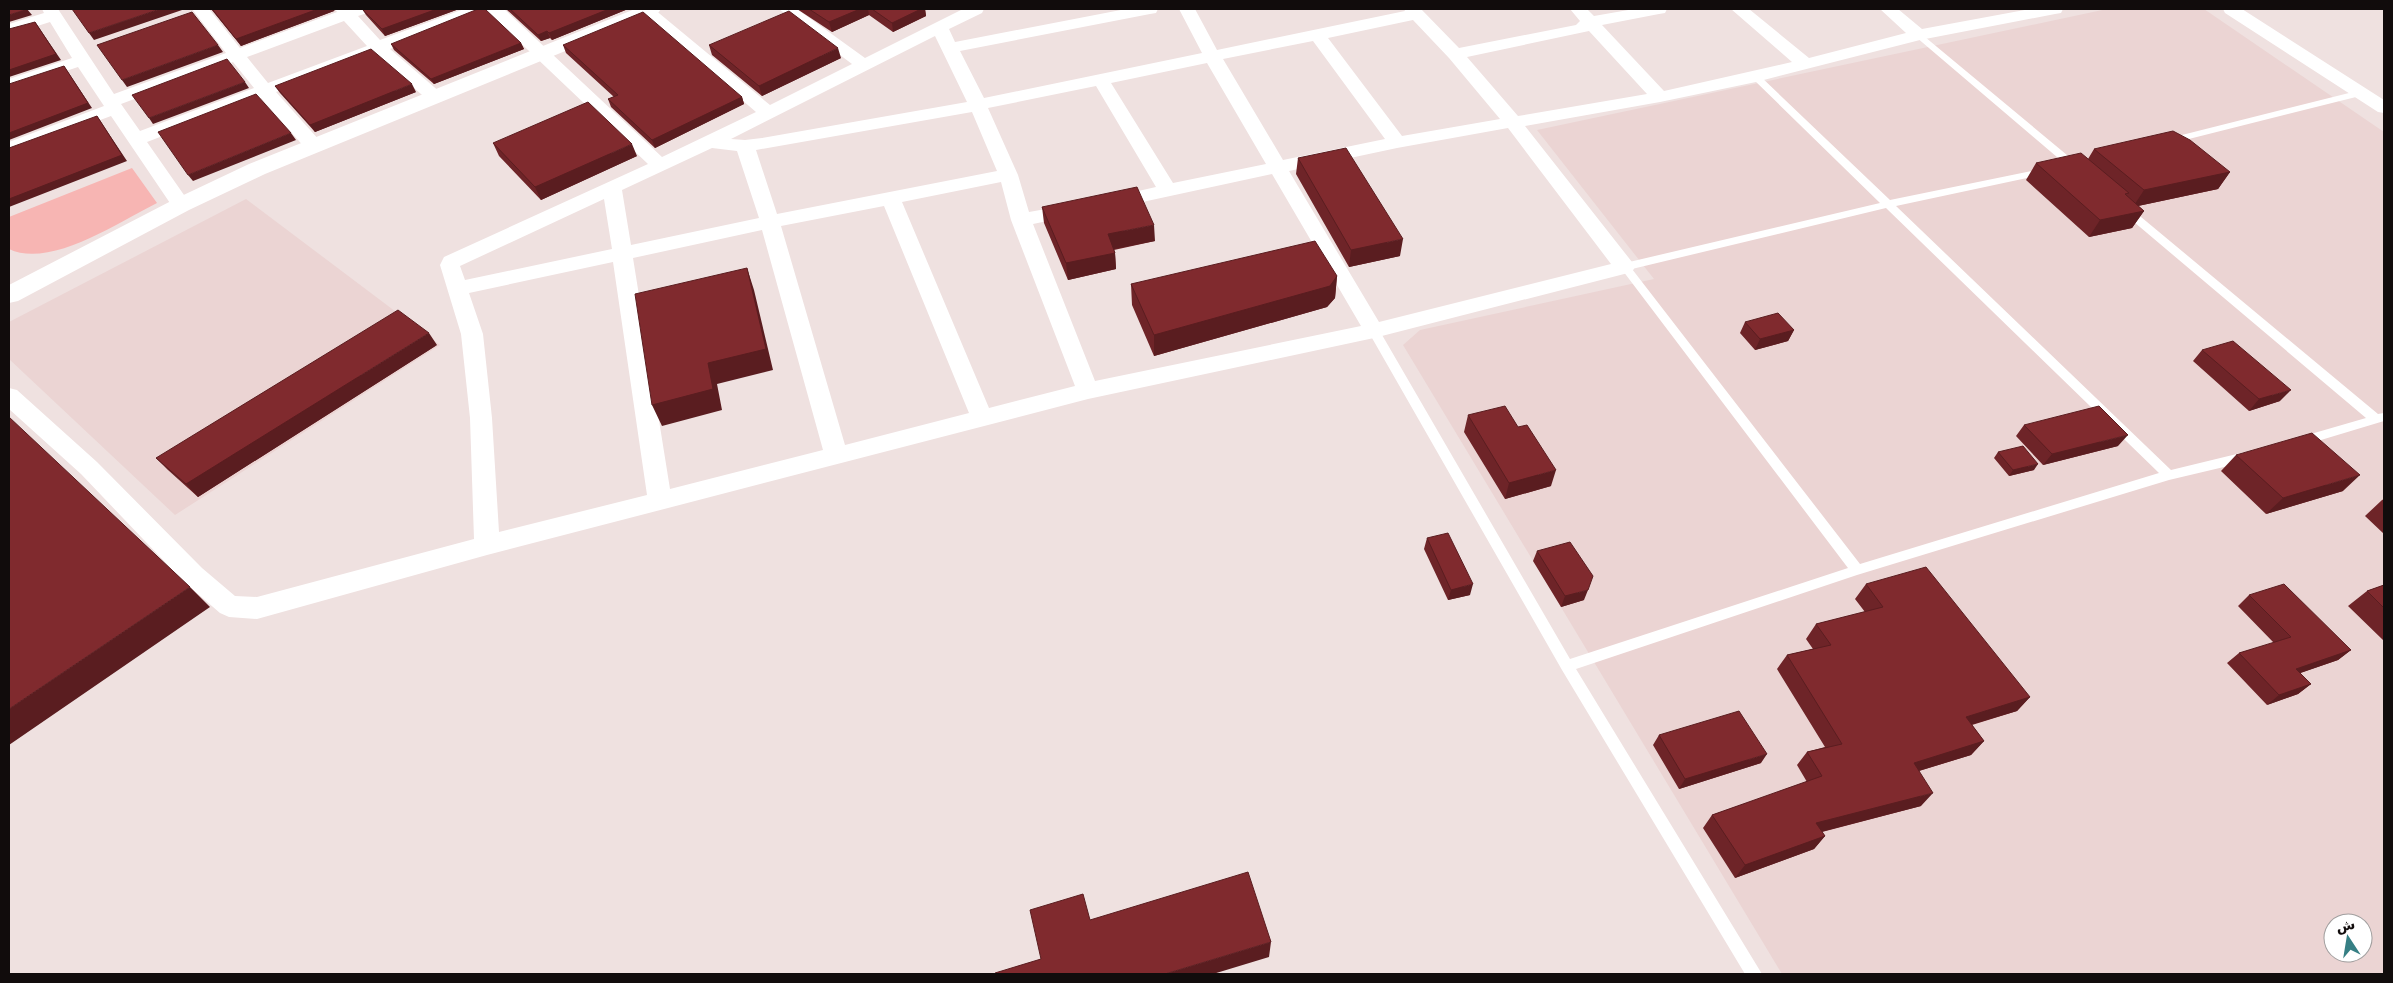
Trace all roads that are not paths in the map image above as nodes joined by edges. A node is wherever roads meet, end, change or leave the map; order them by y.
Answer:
1 (202, 9) edge
2 (479, 9) edge
3 (494, 9) edge
4 (647, 9) edge
5 (787, 9) edge
6 (938, 9) edge
7 (976, 9) edge
8 (1150, 9) edge
9 (1187, 9) edge
10 (1578, 9) edge
11 (1659, 9) edge
12 (1739, 9) edge
13 (1888, 9) edge
14 (2055, 9) edge
15 (2231, 9) edge
16 (351, 10) edge
17 (52, 12) edge
18 (1415, 12) edge
19 (182, 17) edge
20 (1590, 22) junction
21 (947, 24) junction
22 (9, 30) edge
23 (1919, 35) junction
24 (1318, 36) junction
25 (97, 46) edge
26 (377, 46) junction
27 (951, 48) junction
28 (542, 52) junction
29 (1455, 54) junction
30 (236, 55) junction
31 (80, 56) junction
32 (1213, 58) junction
33 (1805, 64) junction
34 (864, 65) junction
35 (1756, 77) junction
36 (1101, 80) junction
37 (9, 85) edge
38 (264, 90) junction
39 (2361, 93) junction
40 (435, 97) junction
41 (1660, 97) junction
42 (113, 105) junction
43 (978, 105) junction
44 (2384, 108) edge
45 (768, 112) junction
46 (1512, 122) junction
47 (137, 139) junction
48 (710, 142) junction
49 (1397, 142) junction
50 (2156, 144) edge
51 (313, 145) junction
52 (745, 146) junction
53 (9, 148) edge
54 (659, 164) junction
55 (1277, 166) junction
56 (1008, 175) junction
57 (612, 186) junction
58 (1168, 191) junction
59 (891, 198) junction
60 (2118, 203) edge
61 (1888, 204) junction
62 (182, 205) junction
63 (1022, 220) junction
64 (770, 222) junction
65 (621, 254) junction
66 (1625, 267) junction
67 (12, 288) edge
68 (459, 288) junction
69 (1374, 330) junction
70 (1088, 391) junction
71 (9, 396) edge
72 (982, 418) junction
73 (2379, 418) edge
74 (2290, 444) edge
75 (2256, 454) edge
76 (836, 455) junction
77 (2169, 475) junction
78 (660, 500) junction
79 (487, 544) junction
80 (1857, 570) junction
81 (1567, 666) junction
82 (1754, 974) edge

1 - 19 street
1 - 30 street
2 - 26 street
3 - 28 street
4 - 28 main road
4 - 45 street
5 - 34 street
6 - 21 street
7 - 21 street
8 - 27 street
9 - 32 street
10 - 20 street
11 - 20 street
12 - 33 street
13 - 23 street
14 - 23 street
15 - 39 street
16 - 26 street
16 - 30 street
17 - 22 street
17 - 31 street
18 - 24 street
18 - 29 street
20 - 29 street
20 - 41 street
21 - 27 street
21 - 34 street
23 - 33 street
23 - 61 lane
24 - 32 street
24 - 49 street
25 - 31 street
26 - 38 street
26 - 40 street
27 - 43 street
28 - 40 main road
28 - 54 street
29 - 46 street
30 - 38 street
30 - 42 street
31 - 37 street
31 - 42 street
32 - 36 street
32 - 55 street
33 - 35 street
34 - 45 street
35 - 41 street
35 - 61 lane
36 - 43 street
36 - 58 street
38 - 47 street
38 - 51 street
39 - 44 street
39 - 50 lane
40 - 51 main road
41 - 46 street
42 - 47 street
42 - 53 street
43 - 52 street
43 - 56 street
45 - 48 street
46 - 49 street
46 - 66 street
47 - 62 street
48 - 52 street
48 - 54 street
49 - 55 street
51 - 62 main road
52 - 64 street
54 - 57 street
55 - 58 street
55 - 69 street
56 - 59 street
56 - 63 street
57 - 65 street
57 - 68 street
58 - 63 street
59 - 64 street
59 - 72 street
60 - 73 lane
61 - 66 lane
61 - 77 lane
62 - 67 main road
63 - 70 street
64 - 65 street
64 - 76 street
65 - 68 street
65 - 78 street
66 - 69 street
66 - 80 lane
68 - 79 street
69 - 70 street
69 - 81 lane
70 - 72 street
71 - 79 street
72 - 76 street
73 - 74 lane
75 - 77 lane
76 - 78 street
77 - 80 lane
78 - 79 street
80 - 81 lane
81 - 82 lane

